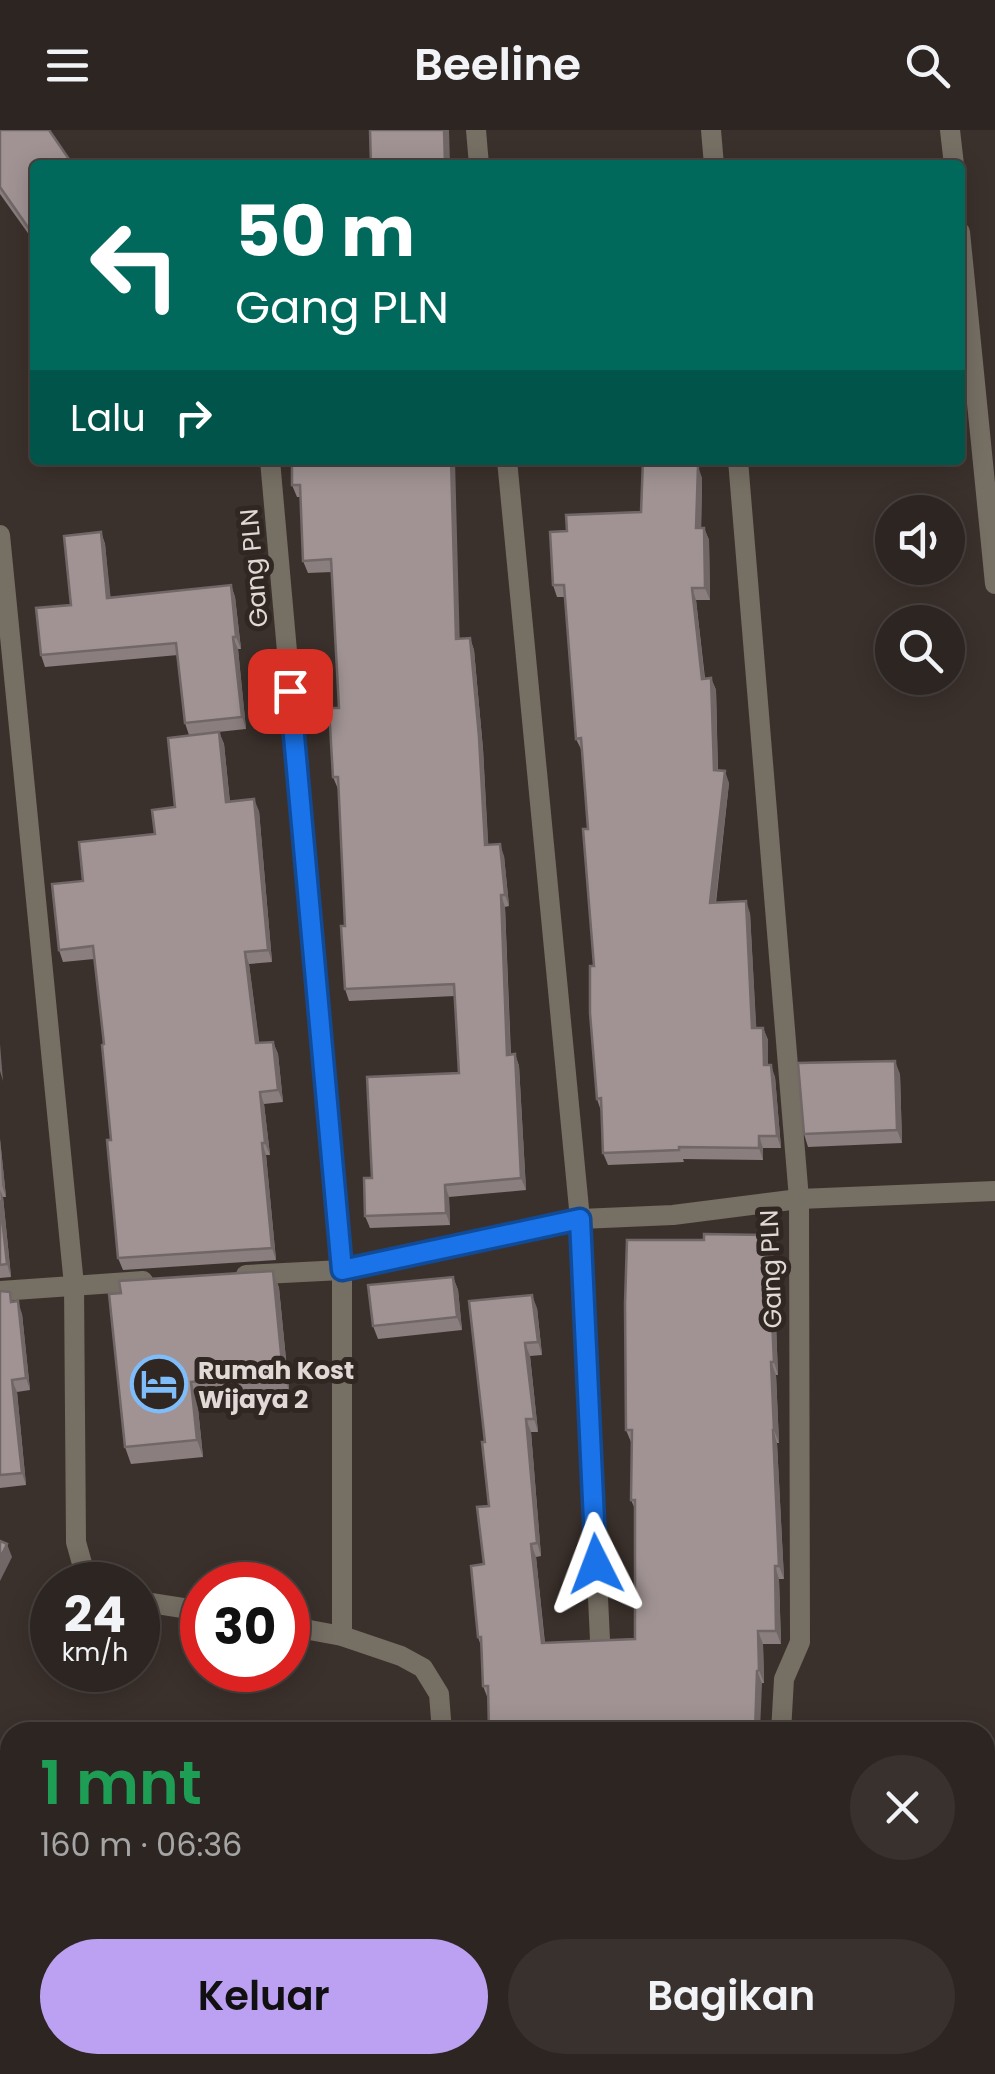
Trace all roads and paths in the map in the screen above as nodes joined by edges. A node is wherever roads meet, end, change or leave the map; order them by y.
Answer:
1 (476, 130) edge
2 (711, 130) edge
3 (950, 130) edge
4 (479, 160) edge
5 (714, 160) edge
6 (953, 160) edge
7 (965, 282) edge
8 (270, 465) edge
9 (508, 465) edge
10 (738, 465) edge
11 (0, 535) edge
12 (995, 584) edge
13 (995, 1191) edge
14 (800, 1198) junction
15 (580, 1219) junction
16 (342, 1270) junction
17 (227, 1276) edge
18 (170, 1280) edge
19 (74, 1285) junction
20 (0, 1291) edge
21 (82, 1562) edge
22 (310, 1630) edge
23 (342, 1636) junction
24 (600, 1640) edge
25 (441, 1722) edge
26 (782, 1722) edge

1 - 4 street
2 - 5 street
3 - 6 street
7 - 12 street
8 - 16 street, Gang PLN
9 - 15 street
10 - 14 street
11 - 19 street
13 - 14 street
14 - 15 street, Gang PLN
14 - 26 street, Gang PLN
15 - 16 street, Gang PLN
15 - 24 street
16 - 17 street, Gang PLN
16 - 23 street, Gang PLN
18 - 19 street
19 - 20 street
19 - 21 street
22 - 23 street
23 - 25 street

